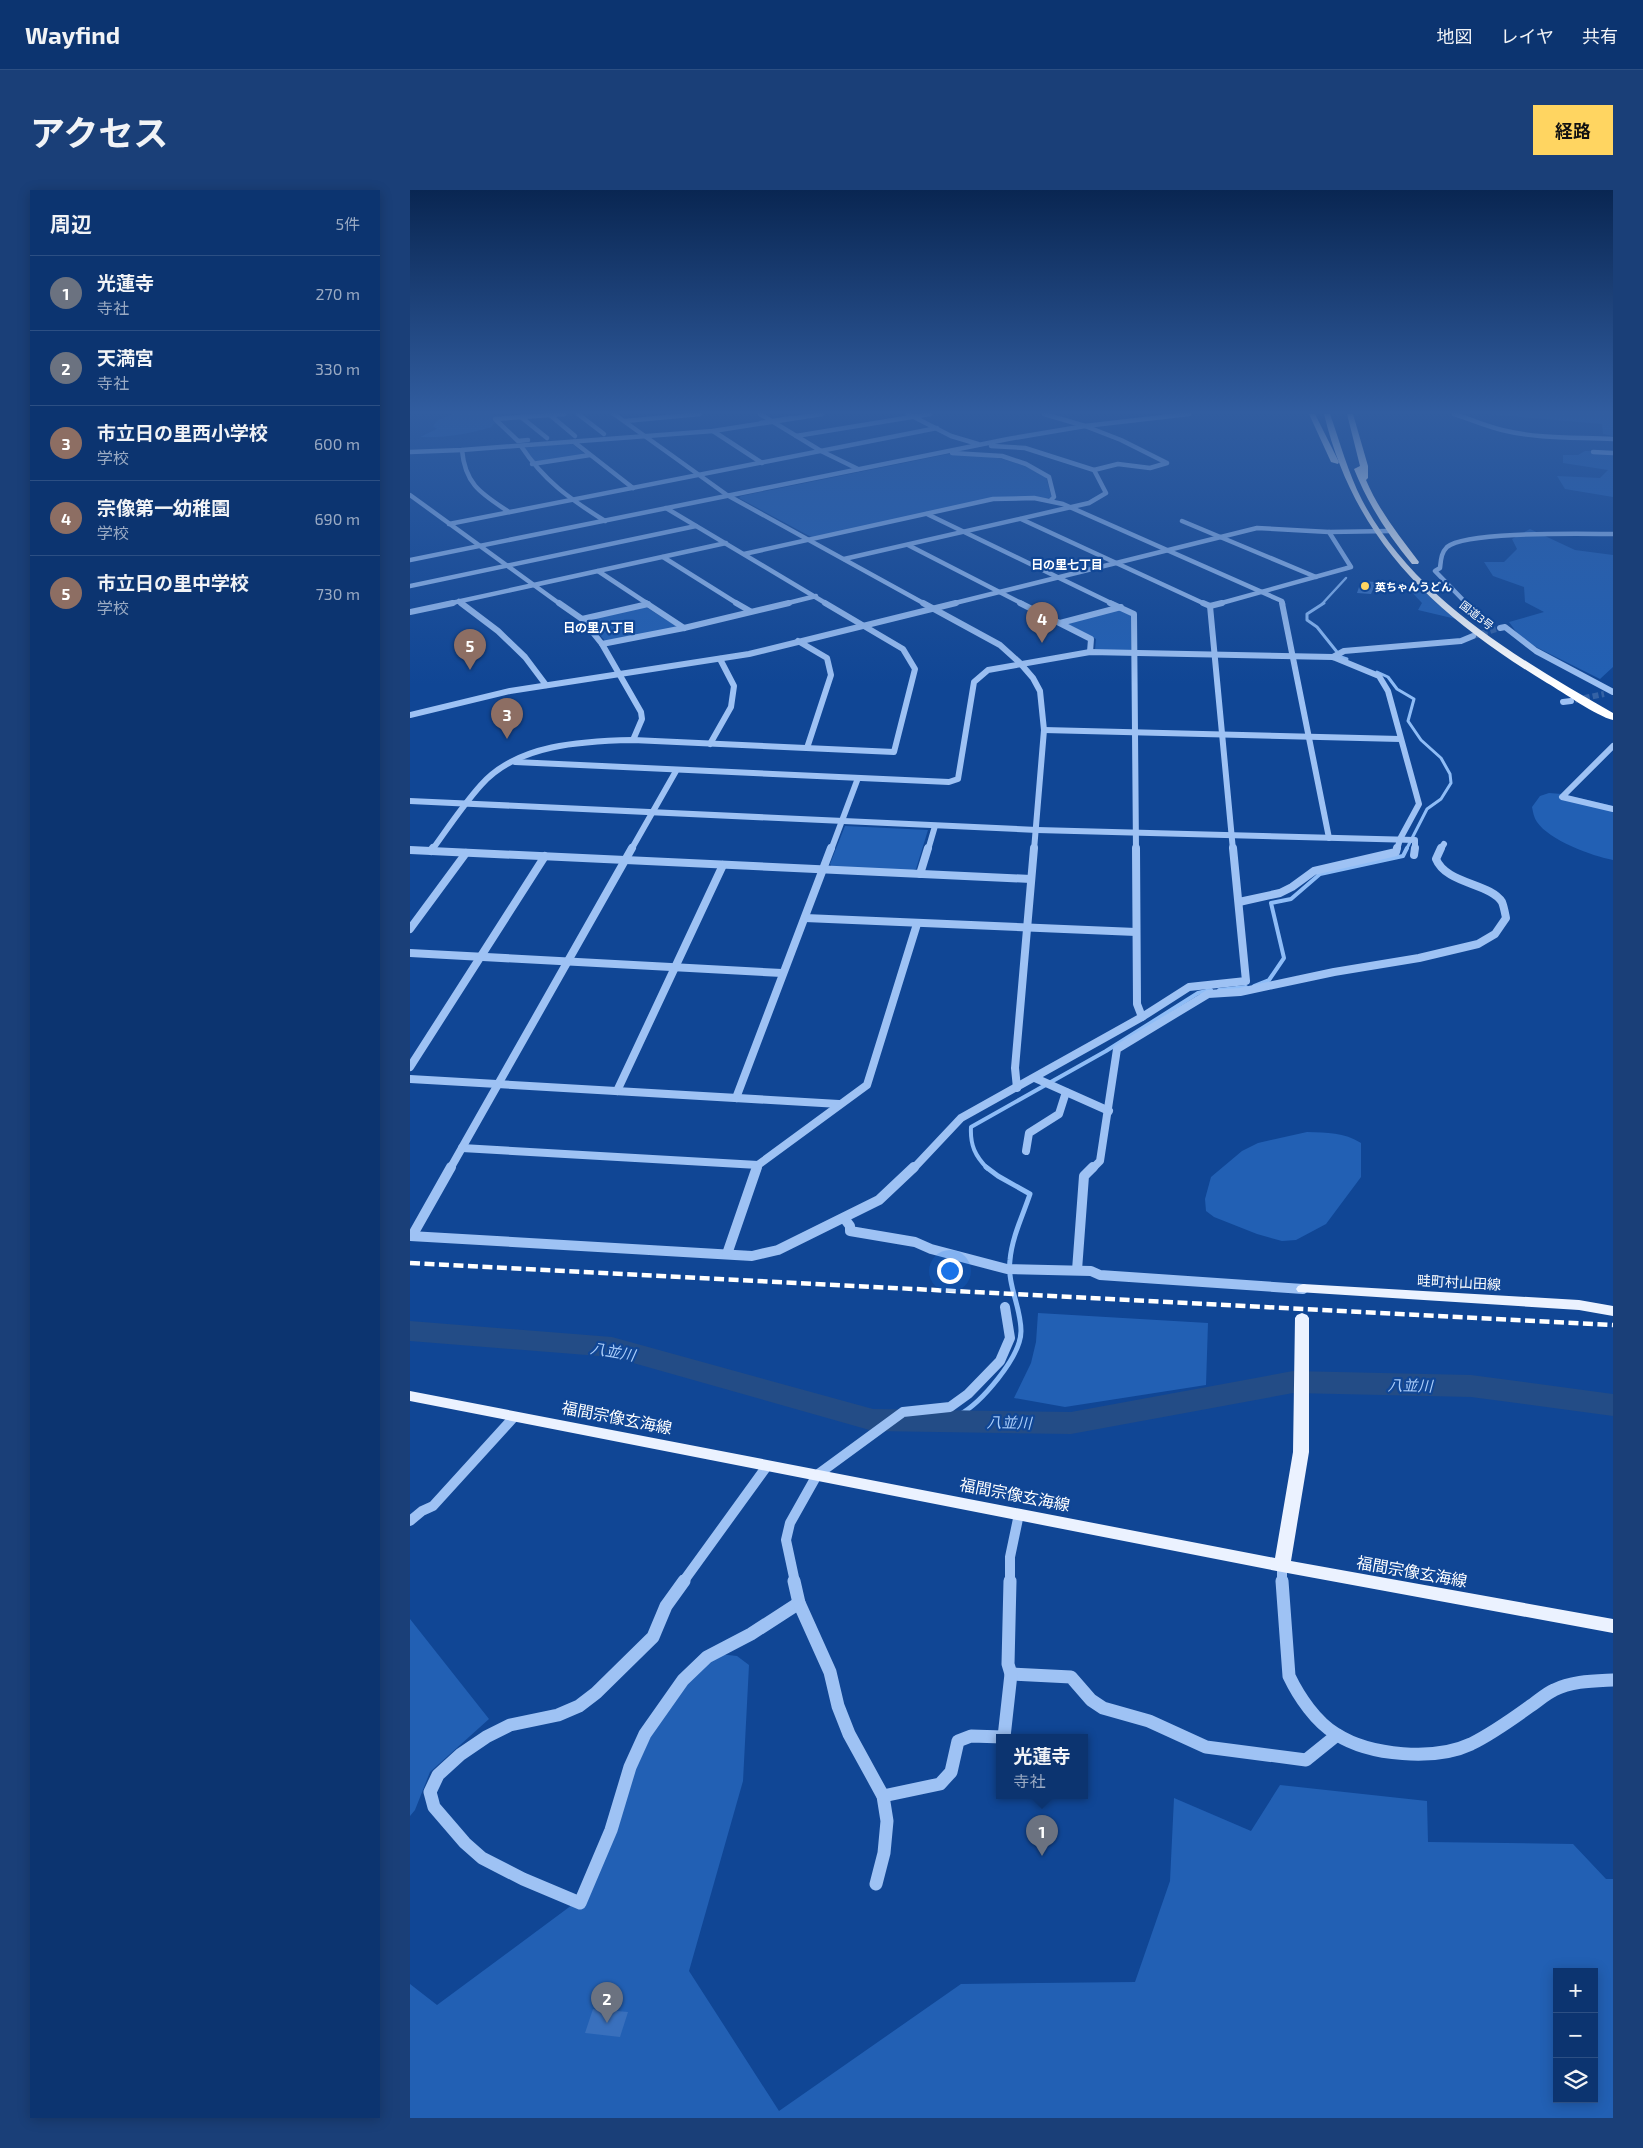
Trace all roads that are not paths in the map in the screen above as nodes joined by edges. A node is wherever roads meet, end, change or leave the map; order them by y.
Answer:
1 (423, 504) edge
2 (498, 504) edge
3 (550, 504) edge
4 (578, 504) edge
5 (677, 504) edge
6 (683, 504) edge
7 (744, 504) edge
8 (975, 504) edge
9 (1061, 504) edge
10 (1085, 504) edge
11 (1362, 504) edge
12 (1375, 504) edge
13 (666, 508) junction
14 (1071, 508) junction
15 (509, 512) junction
16 (927, 514) junction
17 (603, 519) junction
18 (1021, 519) junction
19 (1182, 521) dead end
20 (449, 524) junction
21 (696, 526) junction
22 (1391, 531) junction
23 (964, 532) junction
24 (1329, 532) junction
25 (1378, 532) junction
26 (1613, 534) edge
27 (1220, 537) junction
28 (809, 540) junction
29 (726, 543) junction
30 (477, 545) junction
31 (908, 545) junction
32 (1167, 550) junction
33 (744, 554) junction
34 (663, 557) junction
35 (410, 558) edge
36 (844, 560) junction
37 (1116, 563) junction
38 (507, 566) junction
39 (598, 571) junction
40 (1058, 577) junction
41 (1316, 577) junction
42 (534, 585) junction
43 (410, 586) edge
44 (999, 592) junction
45 (1262, 592) junction
46 (816, 596) junction
47 (459, 601) junction
48 (648, 604) junction
49 (1210, 606) junction
50 (934, 608) junction
51 (1121, 608) junction
52 (410, 612) edge
53 (750, 612) junction
54 (582, 619) junction
55 (1060, 623) junction
56 (1483, 623) junction
57 (865, 625) junction
58 (684, 628) junction
59 (1500, 628) tunnel mouth
60 (1473, 636) tunnel mouth
61 (798, 642) junction
62 (602, 644) junction
63 (1090, 652) junction
64 (1135, 654) junction
65 (1214, 655) junction
66 (1295, 657) junction
67 (1334, 657) junction
68 (720, 659) junction
69 (1020, 663) junction
70 (619, 674) junction
71 (546, 685) junction
72 (1604, 694) dead end
73 (1571, 701) tunnel mouth
74 (1562, 702) dead end
75 (1613, 707) edge
76 (410, 715) edge
77 (1613, 717) edge
78 (1044, 730) junction
79 (1135, 733) junction
80 (1223, 736) junction
81 (1310, 737) junction
82 (1400, 739) junction
83 (634, 740) junction
84 (710, 744) junction
85 (1613, 746) edge
86 (807, 748) junction
87 (515, 762) junction
88 (676, 770) junction
89 (858, 778) junction
90 (410, 801) edge
91 (467, 804) junction
92 (1613, 809) edge
93 (652, 813) junction
94 (842, 821) junction
95 (934, 826) junction
96 (1037, 830) junction
97 (1135, 832) junction
98 (1232, 836) junction
99 (1329, 838) junction
100 (1400, 839) junction
101 (1444, 844) dead end
102 (410, 850) edge
103 (431, 851) junction
104 (466, 852) junction
105 (1414, 855) dead end
106 (545, 856) junction
107 (626, 860) junction
108 (723, 864) junction
109 (823, 869) junction
110 (920, 874) junction
111 (1031, 879) junction
112 (1239, 902) junction
113 (805, 918) junction
114 (917, 924) junction
115 (410, 929) edge
116 (1026, 929) junction
117 (1136, 932) junction
118 (410, 953) edge
119 (480, 957) junction
120 (566, 962) junction
121 (676, 967) junction
122 (782, 973) junction
123 (1240, 981) junction
124 (1248, 990) junction
125 (1142, 1018) junction
126 (410, 1067) edge
127 (1035, 1078) junction
128 (410, 1079) edge
129 (497, 1085) junction
130 (1018, 1088) junction
131 (617, 1091) junction
132 (1066, 1092) junction
133 (736, 1098) junction
134 (839, 1104) junction
135 (1109, 1111) junction
136 (462, 1148) junction
137 (1026, 1151) dead end
138 (758, 1165) junction
139 (844, 1218) junction
140 (411, 1236) edge
141 (727, 1254) junction
142 (1077, 1270) junction
143 (1303, 1289) joint
144 (1005, 1307) dead end
145 (1613, 1311) edge
146 (1302, 1318) dead end
147 (410, 1396) edge
148 (514, 1417) junction
149 (882, 1427) joint
150 (767, 1466) junction
151 (817, 1475) junction
152 (1019, 1514) junction
153 (410, 1521) edge
154 (1282, 1566) junction
155 (799, 1603) junction
156 (1613, 1626) edge
157 (1011, 1674) junction
158 (1613, 1680) edge
159 (1004, 1734) edge
160 (1337, 1736) junction
161 (996, 1737) edge
162 (883, 1796) junction
163 (876, 1884) dead end

1 - 20 street
2 - 15 street
3 - 15 street
4 - 17 street
5 - 17 street
6 - 13 street
7 - 28 street
8 - 16 street
9 - 14 street
10 - 14 street
11 - 25 highway, 国道3号
12 - 22 highway, 国道3号
13 - 17 street
13 - 21 street
14 - 18 street
14 - 32 street
15 - 20 street
16 - 23 street
16 - 28 street
17 - 30 street
18 - 23 street
18 - 37 street
19 - 27 street
20 - 30 street
21 - 29 street
21 - 38 street
22 - 25 street
22 - 56 highway, 国道3号
23 - 31 street
23 - 40 street
24 - 25 street
24 - 27 street
24 - 41 street
25 - 77 highway, 国道3号
26 - 56 street
27 - 32 street
27 - 41 street
28 - 33 street
28 - 36 street
29 - 33 street
29 - 34 street
30 - 35 street
30 - 38 street
31 - 36 street
31 - 44 street
32 - 37 street
32 - 45 street
33 - 46 street
34 - 39 street
34 - 53 street
36 - 50 street
37 - 40 street
37 - 49 street
38 - 42 street
38 - 43 street
39 - 42 street
39 - 48 street
40 - 44 street
40 - 51 street
41 - 45 street
42 - 47 street
42 - 54 street
44 - 50 street
44 - 55 street
45 - 49 street
45 - 66 street
46 - 53 street
46 - 57 street
47 - 52 street
47 - 71 street
48 - 54 street
48 - 58 street
49 - 65 street
50 - 57 street
50 - 69 street
51 - 55 street
51 - 64 street
53 - 58 street
54 - 62 street
55 - 63 street
56 - 75 highway, 国道3号
57 - 61 street
57 - 86 street
58 - 62 street
59 - 72 street
60 - 67 street
61 - 68 street
61 - 86 street
62 - 70 street
63 - 64 street
63 - 69 street
64 - 65 street
64 - 79 street
65 - 66 street
65 - 80 street
66 - 67 street
66 - 81 street
67 - 82 street
68 - 70 street
68 - 84 street
69 - 78 street
69 - 89 street
70 - 71 street
70 - 83 street
71 - 76 street
73 - 74 street
78 - 79 street
78 - 96 street
79 - 80 street
79 - 97 street
80 - 81 street
80 - 98 street
81 - 82 street
81 - 99 street
82 - 100 street
83 - 84 street
83 - 87 street
84 - 86 street
85 - 92 street
87 - 88 street
87 - 91 street
88 - 89 street
88 - 93 street
89 - 94 street
90 - 91 street
91 - 93 street
91 - 103 street
93 - 94 street
93 - 107 street
94 - 95 street
94 - 109 street
95 - 96 street
95 - 110 street
96 - 97 street
96 - 111 street
97 - 98 street
97 - 117 street
98 - 99 street
98 - 112 street
99 - 100 street
100 - 105 street
100 - 112 street
101 - 124 street
102 - 103 street
103 - 104 street
104 - 106 street
104 - 115 street
106 - 107 street
106 - 119 street
107 - 108 street
107 - 120 street
108 - 109 street
108 - 121 street
109 - 110 street
109 - 113 street
110 - 111 street
111 - 116 street
112 - 123 street
113 - 114 street
113 - 122 street
114 - 116 street
114 - 134 street
116 - 117 street
116 - 130 street
117 - 125 street
118 - 119 street
119 - 120 street
119 - 126 street
120 - 121 street
120 - 129 street
121 - 122 street
121 - 131 street
122 - 133 street
123 - 124 street
123 - 125 street
124 - 135 street
125 - 127 street
127 - 130 street
127 - 132 street
128 - 129 street
129 - 131 street
129 - 136 street
130 - 139 street
131 - 133 street
132 - 135 street
132 - 137 street
133 - 134 street
134 - 138 street
135 - 142 street
136 - 138 street
136 - 140 street
138 - 141 street
139 - 141 street
139 - 142 street
140 - 141 street
142 - 143 street
143 - 145 main road, 畦町村山田線
144 - 149 street
146 - 154 main road
147 - 148 main road, 福間宗像玄海線
148 - 150 main road, 福間宗像玄海線
148 - 153 street
149 - 151 street
150 - 151 main road, 福間宗像玄海線
150 - 155 street
151 - 152 main road, 福間宗像玄海線
151 - 155 street
152 - 154 main road, 福間宗像玄海線
152 - 157 street
154 - 156 main road, 福間宗像玄海線
154 - 160 street
155 - 162 street
157 - 159 street
157 - 160 street
158 - 160 street
161 - 162 street
162 - 163 street

